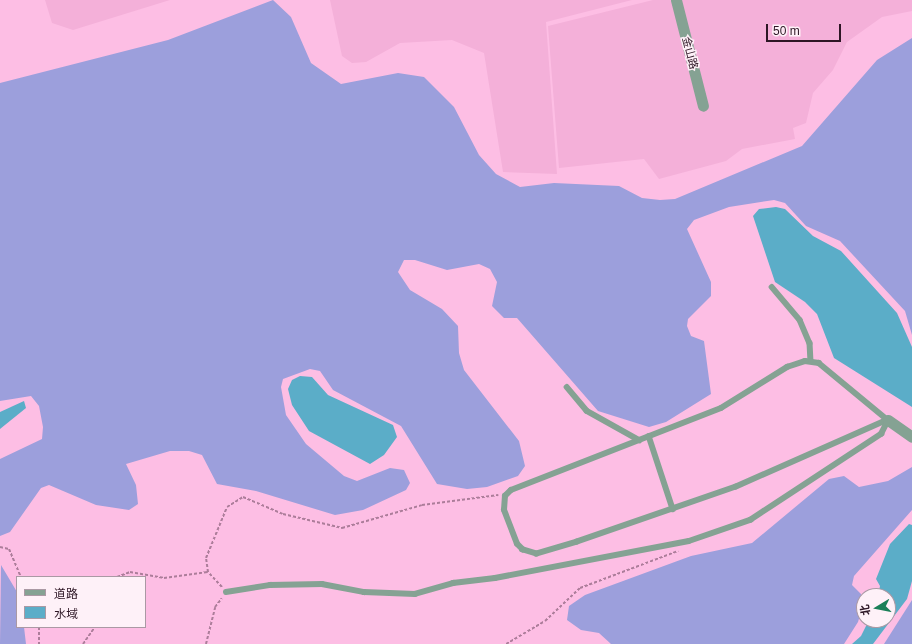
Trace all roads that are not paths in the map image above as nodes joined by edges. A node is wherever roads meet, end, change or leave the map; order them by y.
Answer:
1 (676, 0) edge
2 (704, 106) dead end
3 (772, 287) dead end
4 (811, 361) junction
5 (567, 387) dead end
6 (888, 420) junction
7 (649, 436) junction
8 (912, 437) edge
9 (639, 440) junction
10 (673, 509) junction
11 (226, 592) road end

1 - 2 street, 金山路
3 - 4 lane
4 - 6 lane
4 - 7 lane
5 - 9 lane
6 - 8 street
6 - 10 lane
6 - 11 lane
7 - 9 lane
7 - 10 lane
9 - 10 lane

